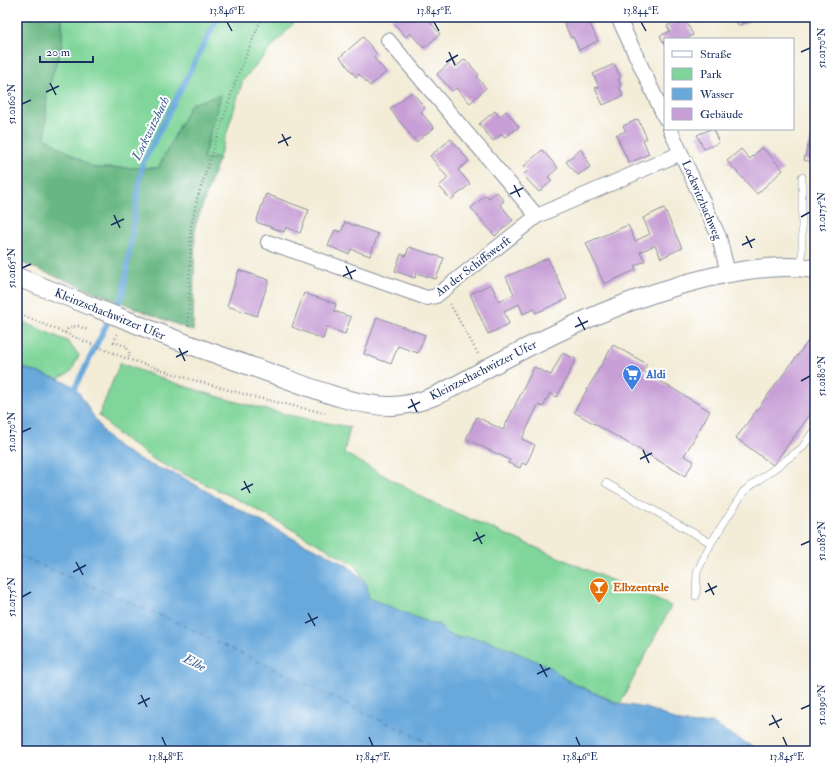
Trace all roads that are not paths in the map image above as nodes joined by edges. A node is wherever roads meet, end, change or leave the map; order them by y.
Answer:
1 (618, 17) edge
2 (388, 40) dead end
3 (664, 116) edge
4 (670, 130) edge
5 (682, 153) junction
6 (802, 177) dead end
7 (537, 216) junction
8 (268, 242) dead end
9 (808, 268) edge
10 (728, 273) junction
11 (17, 277) edge
12 (815, 429) edge
13 (606, 483) dead end
14 (711, 542) junction
15 (696, 596) dead end

1 - 3 street
2 - 7 street
4 - 5 street, Lockwitzbachweg
5 - 7 street, An der Schiffswerft
5 - 10 street, Lockwitzbachweg
6 - 9 lane
7 - 8 street, An der Schiffswerft
9 - 10 street, Kleinzschachwitzer Ufer
10 - 11 street, Kleinzschachwitzer Ufer, bridge
12 - 14 lane
13 - 14 lane
14 - 15 lane

